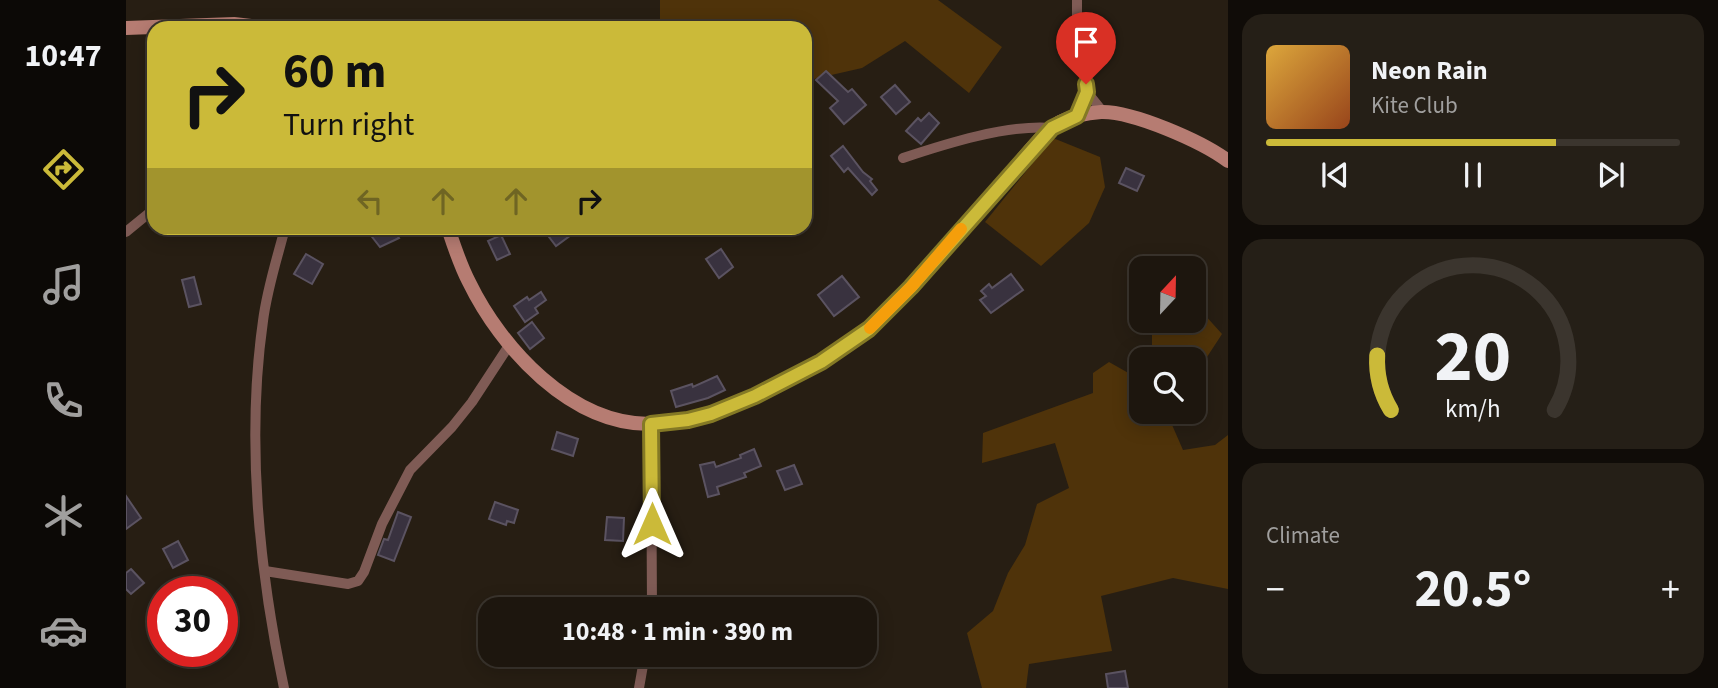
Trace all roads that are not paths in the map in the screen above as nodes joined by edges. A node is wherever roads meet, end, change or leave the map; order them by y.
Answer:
1 (1077, 0) edge
2 (147, 27) edge
3 (126, 28) edge
4 (1087, 92) junction
5 (1103, 112) junction
6 (1077, 116) junction
7 (1052, 128) junction
8 (903, 158) dead end
9 (1228, 161) edge
10 (147, 215) edge
11 (126, 232) edge
12 (283, 235) edge
13 (451, 235) edge
14 (510, 344) junction
15 (651, 424) junction
16 (265, 571) junction
17 (652, 597) edge
18 (643, 667) edge
19 (284, 688) edge
20 (639, 688) edge

1 - 4 street
2 - 3 street
4 - 5 street
4 - 6 street
5 - 6 street
5 - 9 street
6 - 7 street
7 - 8 street
7 - 15 street
10 - 11 street
12 - 16 street
13 - 14 street
14 - 15 street
14 - 16 street
15 - 17 street
16 - 19 street
18 - 20 street

